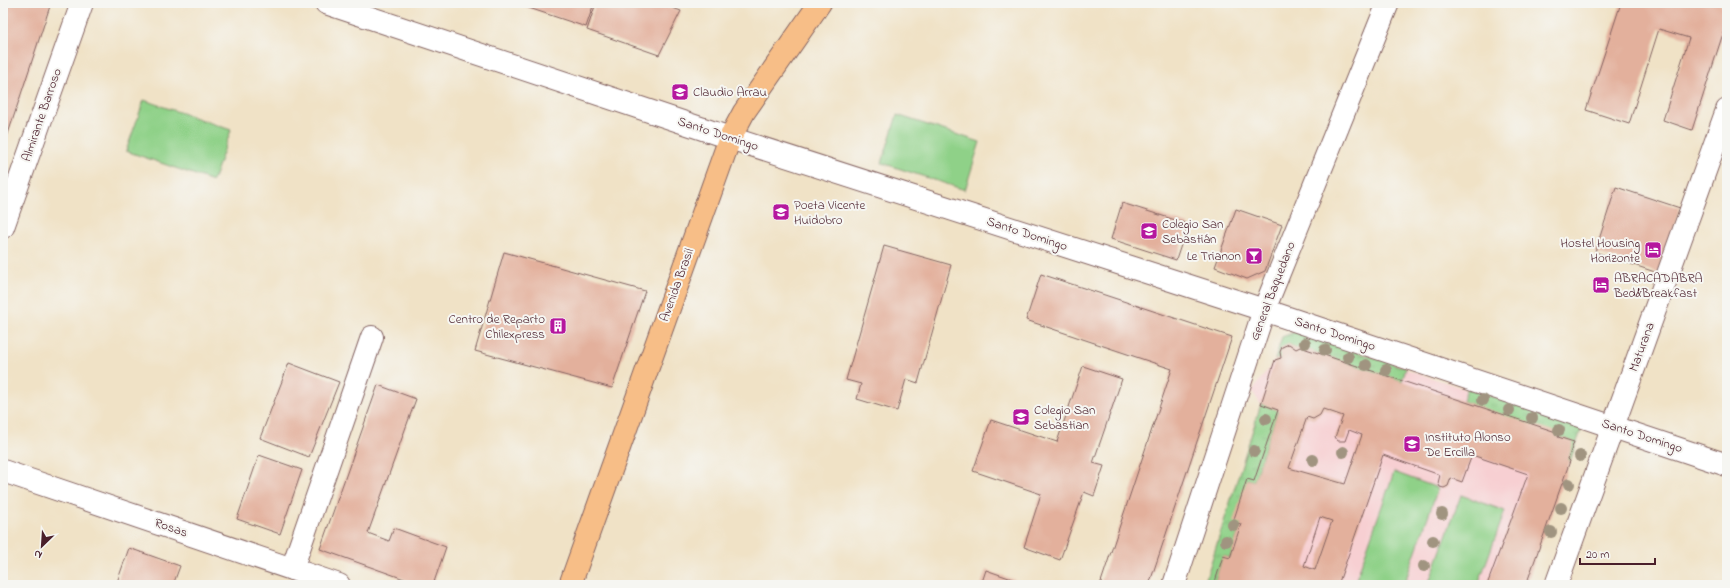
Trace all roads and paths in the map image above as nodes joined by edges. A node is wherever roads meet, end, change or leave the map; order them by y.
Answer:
1 (82, 3) edge
2 (326, 3) edge
3 (820, 3) edge
4 (1388, 3) edge
5 (1727, 110) edge
6 (730, 138) junction
7 (3, 227) edge
8 (1264, 310) junction
9 (372, 337) dead end
10 (1613, 427) junction
11 (1727, 465) edge
12 (3, 471) edge
13 (292, 569) junction
14 (339, 585) edge
15 (570, 585) edge
16 (1174, 585) edge
17 (1556, 585) edge

1 - 7 street, Almirante Barroso
2 - 6 street, Santo Domingo
3 - 6 main road, Avenida Brasil
4 - 8 street, General Baquedano
5 - 10 street, Maturana
6 - 8 street, Santo Domingo
6 - 15 main road, Avenida Brasil
8 - 10 street, Santo Domingo
8 - 16 street, General Baquedano
9 - 13 street
10 - 11 street, Santo Domingo
10 - 17 street, Maturana
12 - 13 street, Rosas
13 - 14 street, Rosas

